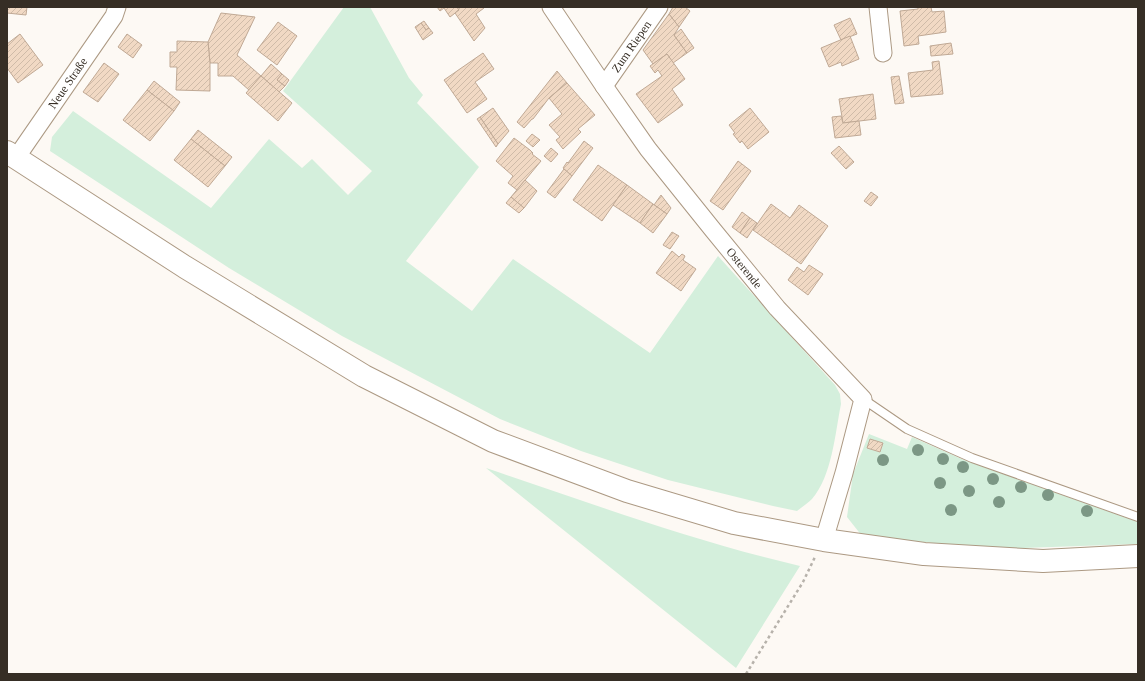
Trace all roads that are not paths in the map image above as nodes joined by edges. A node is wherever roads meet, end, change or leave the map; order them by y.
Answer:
1 (117, 7) edge
2 (551, 7) edge
3 (659, 7) edge
4 (878, 7) edge
5 (883, 54) dead end
6 (604, 86) junction
7 (12, 155) edge
8 (864, 399) junction
9 (1138, 517) edge
10 (824, 540) junction
11 (1138, 556) edge

1 - 7 street, Neue Straße
2 - 6 street, Osterende
3 - 6 street, Zum Riepen
4 - 5 street
6 - 8 street, Osterende
7 - 10 main road
8 - 9 lane
8 - 10 street
10 - 11 main road

